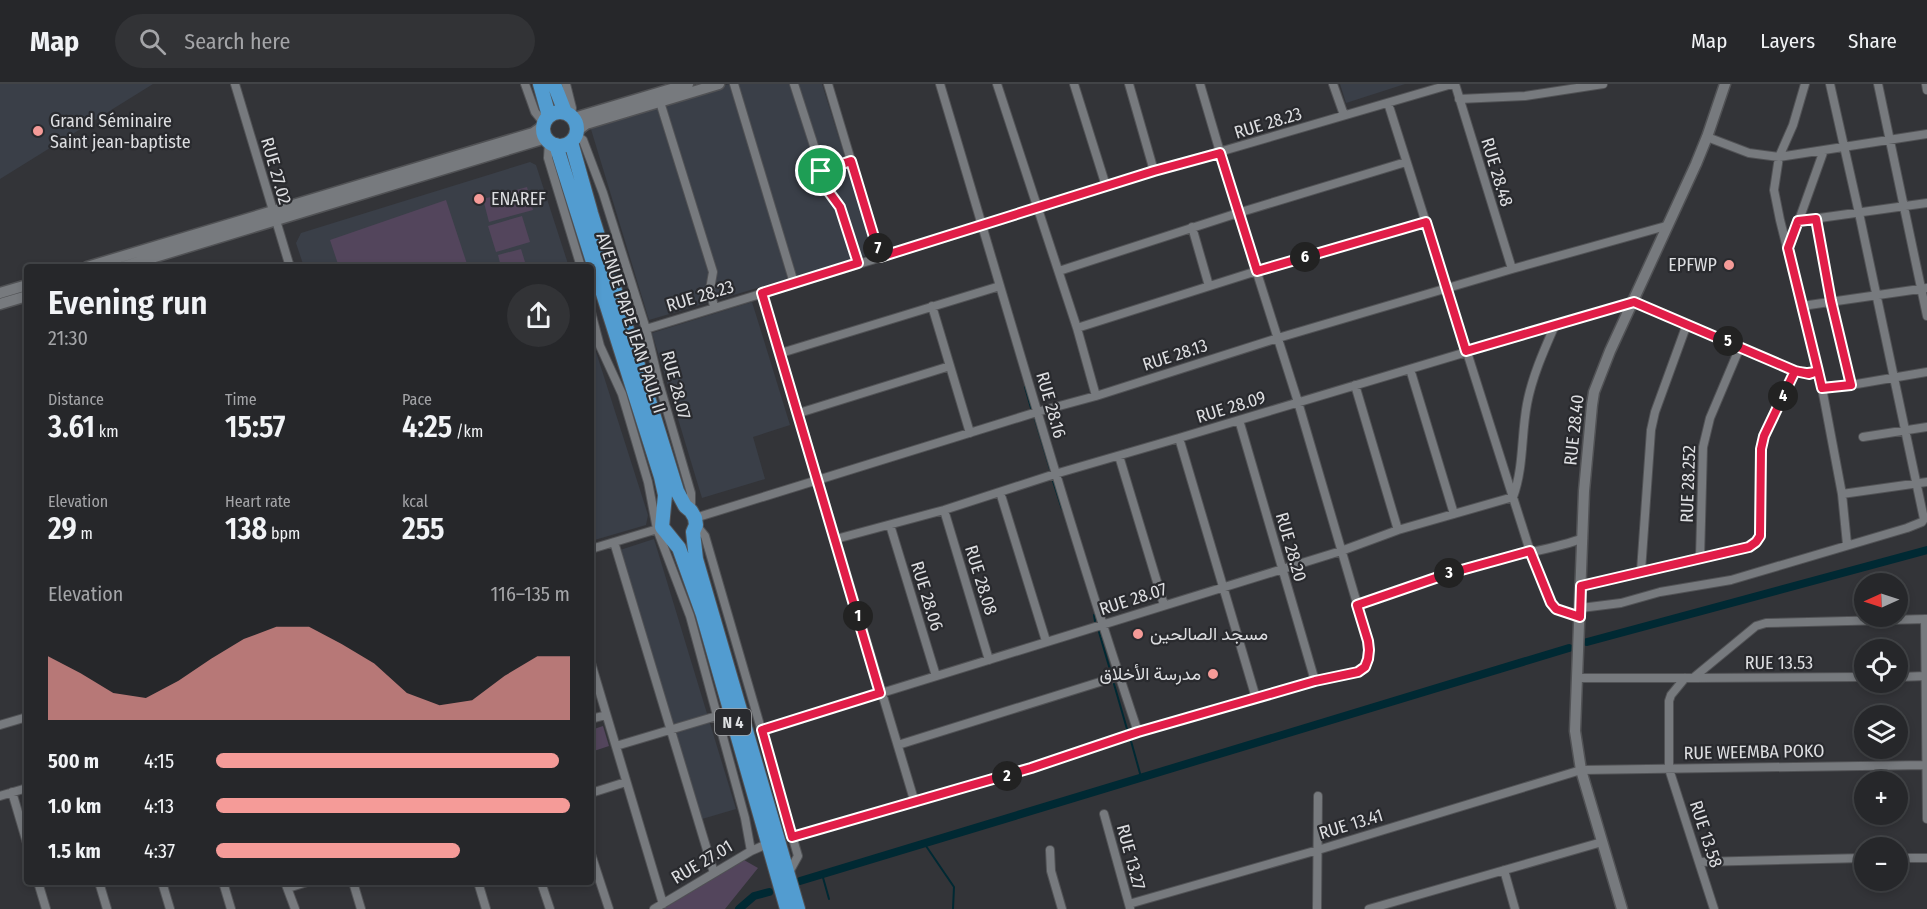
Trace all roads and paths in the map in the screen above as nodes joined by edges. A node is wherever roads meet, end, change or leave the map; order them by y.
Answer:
1 (235, 84) edge
2 (525, 84) edge
3 (540, 84) edge
4 (554, 84) edge
5 (566, 84) edge
6 (688, 84) edge
7 (719, 84) edge
8 (734, 84) edge
9 (794, 84) edge
10 (828, 84) edge
11 (940, 84) edge
12 (997, 84) edge
13 (1074, 84) edge
14 (1130, 84) edge
15 (1200, 84) edge
16 (1333, 84) edge
17 (1453, 84) edge
18 (1603, 84) edge
19 (1725, 84) edge
20 (1805, 84) edge
21 (1830, 84) edge
22 (1878, 84) edge
23 (1926, 84) edge
24 (1927, 90) edge
25 (1459, 99) junction
26 (660, 102) junction
27 (1388, 103) junction
28 (1344, 115) junction
29 (572, 125) junction
30 (548, 132) junction
31 (1927, 134) edge
32 (1707, 137) junction
33 (1890, 140) junction
34 (1844, 148) junction
35 (1824, 150) junction
36 (1220, 153) junction
37 (1779, 157) junction
38 (851, 161) junction
39 (1406, 162) junction
40 (821, 171) junction
41 (1154, 171) junction
42 (1106, 186) junction
43 (1927, 202) edge
44 (1903, 206) junction
45 (1037, 209) junction
46 (1238, 213) junction
47 (1859, 213) junction
48 (274, 216) junction
49 (1816, 219) junction
50 (1798, 221) junction
51 (1426, 222) junction
52 (982, 226) junction
53 (1666, 226) junction
54 (1192, 228) junction
55 (1788, 248) junction
56 (880, 257) junction
57 (858, 263) junction
58 (98, 264) edge
59 (131, 264) edge
60 (289, 264) edge
61 (580, 264) edge
62 (591, 264) edge
63 (1512, 269) junction
64 (1059, 271) junction
65 (1257, 271) junction
66 (594, 272) edge
67 (794, 283) junction
68 (24, 286) edge
69 (1000, 286) junction
70 (1209, 286) junction
71 (1446, 288) junction
72 (1924, 289) edge
73 (0, 293) edge
74 (762, 293) junction
75 (1876, 295) junction
76 (24, 297) edge
77 (1831, 301) junction
78 (1634, 302) junction
79 (0, 304) edge
80 (932, 306) junction
81 (1803, 306) junction
82 (714, 307) junction
83 (1927, 316) edge
84 (594, 323) edge
85 (1555, 324) junction
86 (1687, 324) junction
87 (646, 328) junction
88 (1077, 328) junction
89 (1278, 338) junction
90 (1740, 346) junction
91 (1466, 351) junction
92 (780, 353) junction
93 (951, 366) junction
94 (1410, 369) junction
95 (1795, 371) junction
96 (1818, 371) junction
97 (1927, 372) edge
98 (1894, 377) junction
99 (1356, 385) junction
100 (1851, 385) junction
101 (1822, 388) junction
102 (1096, 396) junction
103 (1298, 402) junction
104 (1037, 412) junction
105 (799, 413) junction
106 (1239, 420) junction
107 (1927, 428) edge
108 (1906, 431) junction
109 (970, 434) junction
110 (1863, 437) dead end
111 (1179, 438) junction
112 (1119, 456) junction
113 (1055, 474) junction
114 (819, 480) junction
115 (1927, 482) edge
116 (1916, 484) junction
117 (1000, 492) junction
118 (1842, 494) junction
119 (1513, 497) junction
120 (944, 510) junction
121 (665, 513) junction
122 (1454, 514) junction
123 (692, 519) junction
124 (890, 525) junction
125 (660, 528) junction
126 (1398, 530) junction
127 (672, 538) junction
128 (1582, 538) junction
129 (836, 539) junction
130 (614, 542) junction
131 (1847, 544) junction
132 (594, 548) edge
133 (1341, 550) junction
134 (1530, 551) junction
135 (1700, 558) junction
136 (1282, 569) junction
137 (1641, 571) junction
138 (1581, 586) junction
139 (1223, 587) junction
140 (1164, 605) junction
141 (1357, 605) junction
142 (1580, 613) junction
143 (1926, 619) edge
144 (1101, 625) junction
145 (1046, 641) junction
146 (989, 660) junction
147 (594, 673) edge
148 (936, 676) junction
149 (1119, 676) junction
150 (1926, 676) edge
151 (1854, 677) edge
152 (1908, 677) edge
153 (1578, 678) junction
154 (1689, 678) junction
155 (1315, 681) junction
156 (880, 693) junction
157 (1257, 698) junction
158 (730, 712) junction
159 (606, 715) junction
160 (717, 716) junction
161 (24, 718) edge
162 (594, 718) edge
163 (0, 725) edge
164 (670, 730) junction
165 (762, 730) junction
166 (1138, 732) junction
167 (898, 745) junction
168 (616, 746) junction
169 (1927, 765) edge
170 (1669, 769) junction
171 (1581, 770) junction
172 (626, 782) junction
173 (24, 789) edge
174 (12, 792) junction
175 (594, 792) edge
176 (0, 796) edge
177 (1318, 796) dead end
178 (915, 803) junction
179 (1104, 814) dead end
180 (1927, 819) edge
181 (24, 833) edge
182 (792, 837) junction
183 (1602, 842) junction
184 (767, 844) junction
185 (1050, 850) dead end
186 (1318, 850) junction
187 (751, 851) junction
188 (1854, 858) edge
189 (1908, 858) edge
190 (1927, 858) edge
191 (1699, 862) junction
192 (594, 863) edge
193 (1504, 870) junction
194 (714, 873) junction
195 (788, 876) junction
196 (39, 885) edge
197 (100, 885) edge
198 (163, 885) edge
199 (224, 885) edge
200 (286, 885) edge
201 (354, 885) edge
202 (479, 885) edge
203 (543, 885) edge
204 (663, 903) junction
205 (1129, 907) edge
206 (46, 909) edge
207 (107, 909) edge
208 (170, 909) edge
209 (231, 909) edge
210 (295, 909) edge
211 (361, 909) edge
212 (486, 909) edge
213 (550, 909) edge
214 (609, 909) edge
215 (654, 909) edge
216 (787, 909) edge
217 (798, 909) edge
218 (1062, 909) edge
219 (1317, 909) edge
220 (1369, 909) edge
221 (1515, 909) edge
222 (1622, 909) edge
223 (1714, 909) edge

1 - 48 street, RUE 27.02
2 - 30 street
3 - 30 highway, AVENUE PAPE JEAN PAUL II
4 - 29 highway, AVENUE PAPE JEAN PAUL II / N 4
5 - 29 street, RUE 28.07
6 - 29 street
7 - 26 street
8 - 67 street
9 - 40 street
10 - 38 street
11 - 52 street, RUE 28.16
12 - 45 street
13 - 42 street
14 - 41 street
15 - 36 street
16 - 28 street
17 - 25 street, RUE 28.48
17 - 27 street, RUE 28.23
18 - 25 street
19 - 32 street, RUE 28.40
20 - 37 street
21 - 34 street
22 - 33 street
23 - 24 street
25 - 63 street, RUE 28.48
26 - 29 street
26 - 82 street
27 - 28 street, RUE 28.23
27 - 39 street
28 - 36 street, RUE 28.23
29 - 30 highway
29 - 30 highway
29 - 87 street, RUE 28.07
29 - 123 highway, AVENUE PAPE JEAN PAUL II / N 4
30 - 48 street
30 - 61 street
30 - 62 highway, AVENUE PAPE JEAN PAUL II
31 - 33 street
32 - 37 street
32 - 53 street, RUE 28.40
33 - 34 street
33 - 44 street
34 - 35 street
34 - 47 street
35 - 37 street
35 - 50 street
36 - 41 street, RUE 28.23
36 - 46 street
37 - 55 street
38 - 40 street
38 - 56 street
39 - 46 street
39 - 51 street
40 - 57 street
41 - 42 street, RUE 28.23
42 - 45 street, RUE 28.23
43 - 44 street
44 - 47 street
44 - 72 street
45 - 52 street, RUE 28.23
45 - 64 street
46 - 54 street
46 - 65 street
47 - 49 street
47 - 75 street
48 - 58 street
48 - 59 street
48 - 60 street, RUE 27.02
49 - 50 street
49 - 77 street
50 - 55 street
51 - 65 street
51 - 71 street
52 - 56 street, RUE 28.23
52 - 69 street, RUE 28.16
53 - 63 street, RUE 28.13
53 - 78 street, RUE 28.40
54 - 64 street
54 - 70 street
55 - 81 street
56 - 57 street, RUE 28.23
57 - 67 street, RUE 28.23
63 - 71 street, RUE 28.13
64 - 88 street
65 - 70 street
65 - 89 street
66 - 121 highway, AVENUE PAPE JEAN PAUL II
67 - 74 street, RUE 28.23
68 - 73 street
69 - 80 street
69 - 104 street, RUE 28.16
70 - 88 street
71 - 89 street, RUE 28.13
71 - 91 street
72 - 75 street
72 - 83 street
74 - 82 street, RUE 28.23
74 - 92 street
75 - 77 street
75 - 98 street
76 - 79 street
77 - 81 street
77 - 100 street
78 - 85 street, RUE 28.09
78 - 86 street
78 - 128 street, RUE 28.40
80 - 92 street
80 - 93 street
81 - 96 street
82 - 87 street, RUE 28.23
84 - 125 street
85 - 91 street, RUE 28.09
85 - 119 street
86 - 90 street
86 - 137 street
87 - 123 street, RUE 28.07
88 - 102 street
89 - 102 street, RUE 28.13
89 - 103 street
90 - 95 street
90 - 135 street, RUE 28.252
91 - 94 street, RUE 28.09
91 - 119 street
92 - 105 street
93 - 105 street
93 - 109 street
94 - 99 street, RUE 28.09
94 - 122 street
95 - 96 street
95 - 135 street
96 - 101 street
97 - 98 street
98 - 100 street
98 - 108 street
99 - 103 street, RUE 28.09
99 - 126 street
100 - 101 street
101 - 118 street
102 - 104 street, RUE 28.13
103 - 106 street, RUE 28.09
103 - 133 street
104 - 109 street, RUE 28.13
104 - 113 street, RUE 28.16
105 - 114 street
106 - 111 street, RUE 28.09
106 - 136 street, RUE 28.20
107 - 108 street
108 - 110 street
108 - 116 street
109 - 114 street, RUE 28.13
111 - 112 street, RUE 28.09
111 - 139 street
112 - 113 street, RUE 28.09
112 - 140 street
113 - 117 street, RUE 28.09
113 - 144 street, RUE 28.16
114 - 123 street, RUE 28.13
114 - 129 street
115 - 116 street
116 - 118 street
116 - 131 street
117 - 120 street, RUE 28.09
117 - 145 street
118 - 131 street
119 - 122 street, RUE 28.07
119 - 134 street
120 - 124 street, RUE 28.09
120 - 146 street, RUE 28.08
121 - 123 highway
121 - 125 highway, AVENUE PAPE JEAN PAUL II
122 - 126 street, RUE 28.07
123 - 127 highway
123 - 165 street, RUE 28.07
123 - 195 highway, AVENUE PAPE JEAN PAUL II / N 4
124 - 129 street, RUE 28.09
124 - 148 street, RUE 28.06
125 - 127 highway, N 4
125 - 130 street
125 - 160 street
126 - 133 street, RUE 28.07
127 - 158 highway, N 4
128 - 134 street
128 - 138 street, RUE 28.40
129 - 156 street
130 - 132 street
130 - 164 street
131 - 142 street
133 - 136 street, RUE 28.07
133 - 141 street
134 - 141 street
134 - 142 street
135 - 137 street
136 - 139 street, RUE 28.07
136 - 155 street, RUE 28.20
137 - 138 street
138 - 142 street, RUE 28.40
139 - 140 street, RUE 28.07
139 - 157 street
140 - 144 street, RUE 28.07
141 - 155 street
142 - 153 street, RUE 28.40
143 - 150 street
143 - 154 street
144 - 145 street, RUE 28.07
144 - 149 street, RUE 28.16
145 - 146 street, RUE 28.07
146 - 148 street, RUE 28.07
147 - 159 street
148 - 156 street, RUE 28.07
149 - 166 street, RUE 28.16
149 - 167 street
150 - 152 street
150 - 169 street
151 - 154 street, RUE 13.53
153 - 154 street, RUE 13.53
153 - 171 street, RUE 28.40
154 - 170 street
155 - 157 street
156 - 165 street, RUE 28.07
156 - 167 street
157 - 166 street
158 - 160 street
158 - 184 highway, N 4
159 - 162 street
159 - 168 street
160 - 164 street
160 - 187 street
161 - 163 street
164 - 168 street
164 - 194 street
165 - 182 street, RUE 28.07
166 - 178 street
167 - 178 street
168 - 172 street
169 - 170 street, RUE WEEMBA POKO
169 - 180 street
170 - 171 street, RUE WEEMBA POKO
170 - 191 street, RUE 13.58
171 - 183 street, RUE 28.40
171 - 186 street, RUE 13.41
172 - 175 street
172 - 204 street
173 - 174 street
174 - 176 street
174 - 181 street
177 - 186 street
178 - 182 street
179 - 205 street, RUE 13.27
182 - 195 street, RUE 28.07
183 - 193 street
183 - 222 street, RUE 28.40
184 - 187 street, RUE 27.01
184 - 216 highway, N 4
185 - 218 street
186 - 205 street, RUE 13.41
186 - 219 street
187 - 194 street, RUE 27.01
188 - 191 street
189 - 190 street
191 - 223 street, RUE 13.58
192 - 214 street
193 - 220 street
193 - 221 street
194 - 204 street, RUE 27.01
195 - 217 highway, AVENUE PAPE JEAN PAUL II / N 4
196 - 206 street
197 - 207 street
198 - 208 street
199 - 209 street
200 - 210 street
201 - 211 street
202 - 212 street
203 - 213 street
204 - 215 street, RUE 27.01

